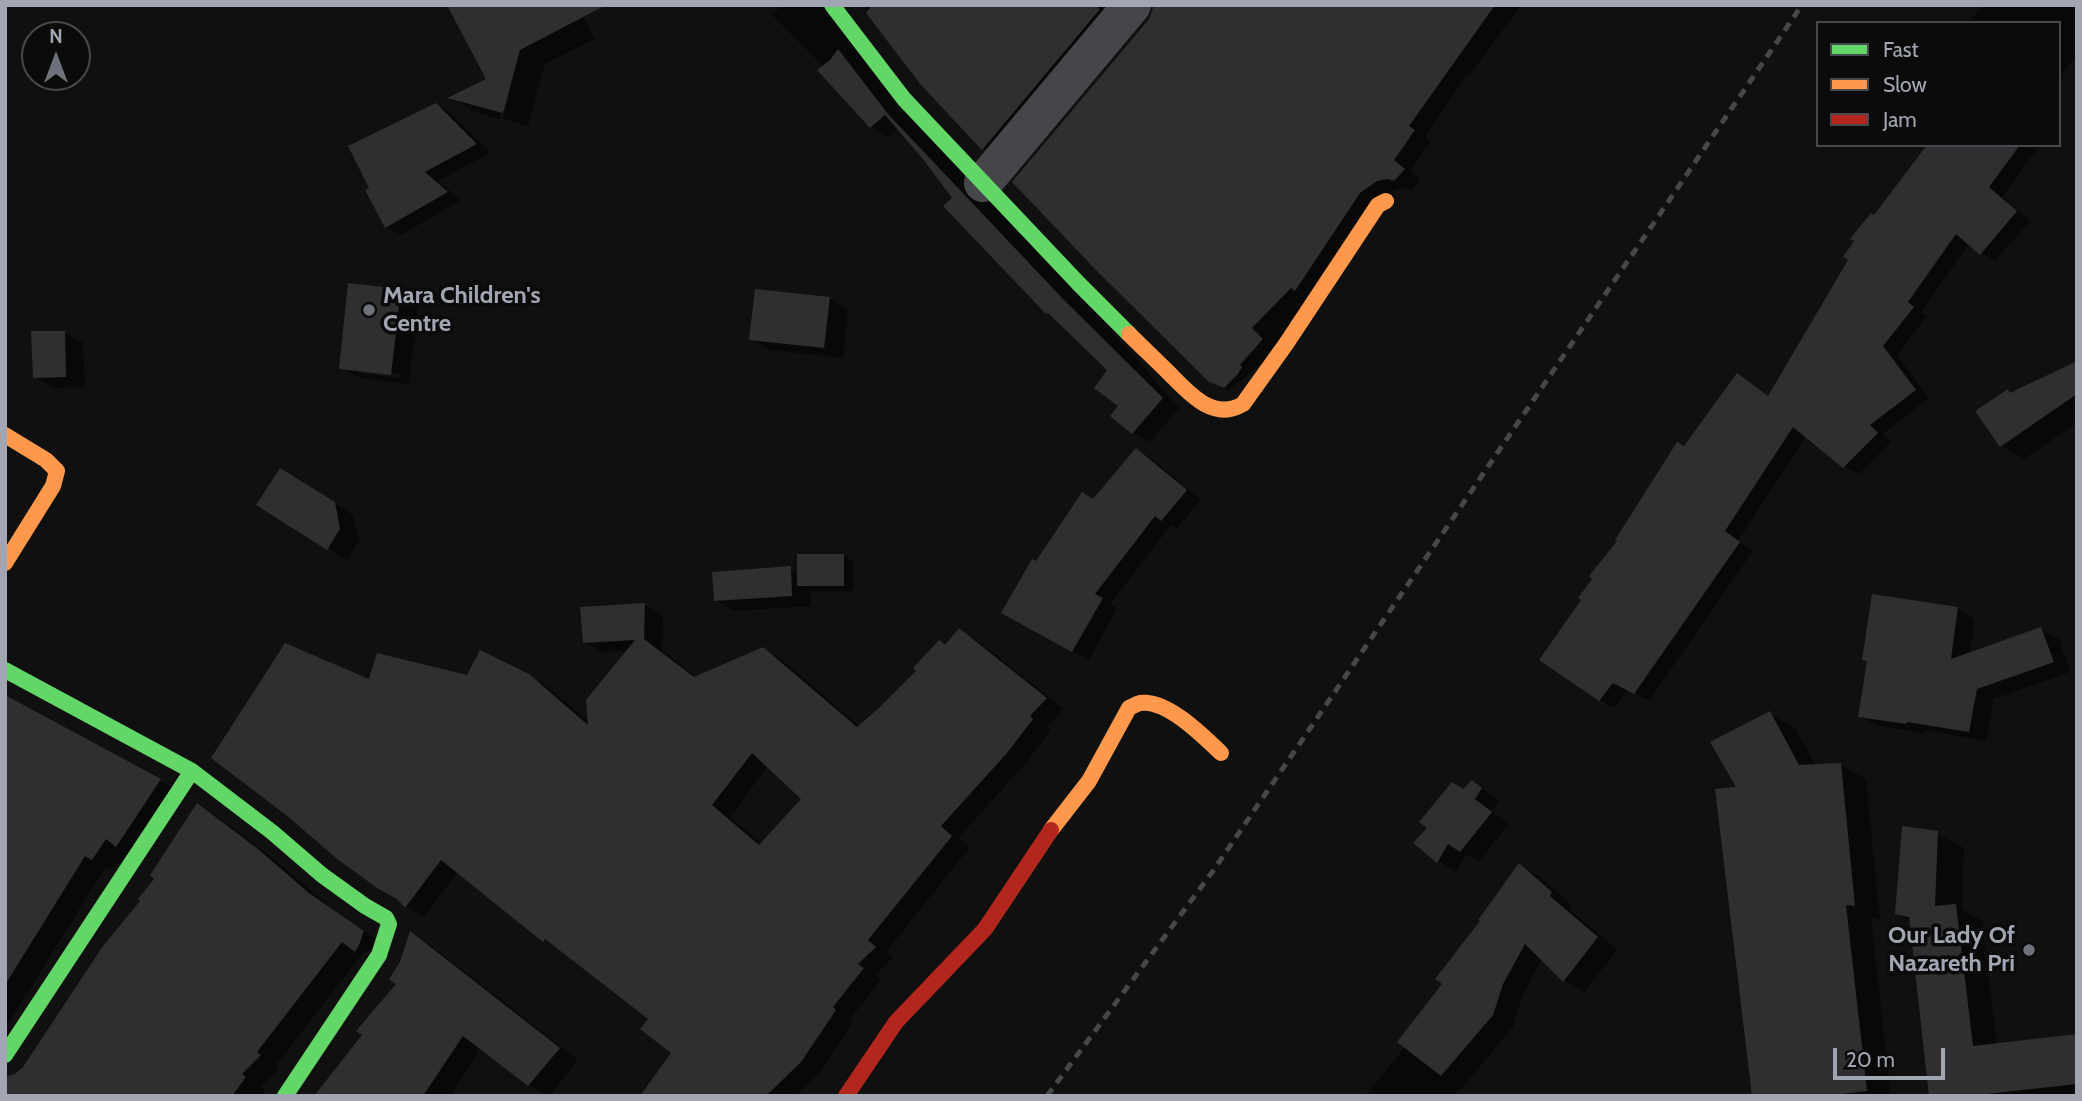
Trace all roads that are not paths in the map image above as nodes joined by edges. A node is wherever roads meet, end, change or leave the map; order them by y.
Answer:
1 (1132, 5) edge
2 (835, 7) edge
3 (983, 183) junction
4 (1386, 201) dead end
5 (5, 435) edge
6 (5, 563) edge
7 (5, 670) edge
8 (1221, 753) dead end
9 (192, 771) junction
10 (5, 1055) edge
11 (285, 1096) edge
12 (846, 1096) edge

1 - 3 street
2 - 3 street
3 - 4 street
5 - 6 street
7 - 9 street
8 - 12 street
9 - 10 street
9 - 11 street

